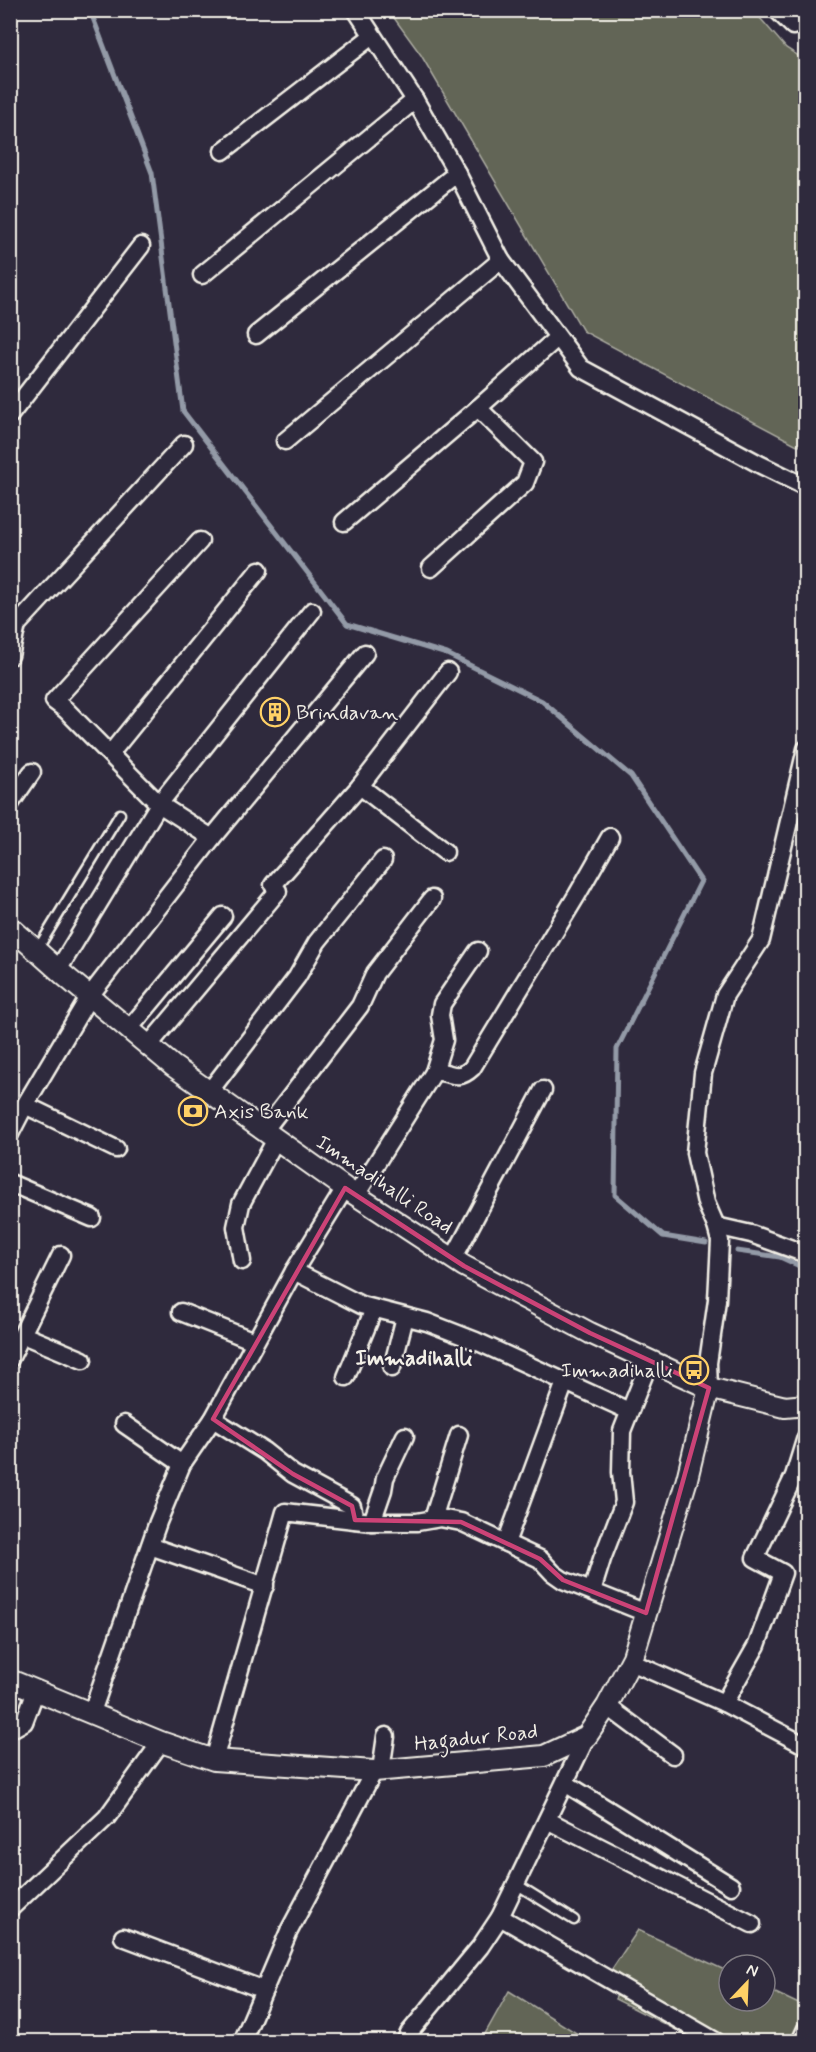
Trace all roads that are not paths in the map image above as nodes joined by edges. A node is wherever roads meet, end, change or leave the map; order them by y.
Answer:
1 (356, 10) edge
2 (777, 10) edge
3 (806, 17) edge
4 (372, 36) junction
5 (415, 100) junction
6 (223, 151) dead end
7 (457, 173) junction
8 (141, 246) dead end
9 (501, 260) junction
10 (202, 275) dead end
11 (256, 335) dead end
12 (557, 338) junction
13 (478, 408) junction
14 (10, 415) edge
15 (285, 441) dead end
16 (184, 444) dead end
17 (806, 487) edge
18 (344, 522) dead end
19 (200, 542) dead end
20 (431, 568) dead end
21 (259, 570) dead end
22 (312, 611) dead end
23 (365, 653) dead end
24 (10, 656) edge
25 (448, 672) dead end
26 (806, 749) edge
27 (110, 754) junction
28 (33, 772) dead end
29 (360, 786) junction
30 (10, 804) edge
31 (159, 804) junction
32 (120, 814) dead end
33 (610, 837) dead end
34 (212, 838) junction
35 (445, 852) dead end
36 (383, 860) dead end
37 (432, 898) dead end
38 (224, 915) dead end
39 (12, 931) edge
40 (37, 950) junction
41 (478, 951) dead end
42 (58, 970) junction
43 (89, 997) junction
44 (129, 1029) junction
45 (149, 1045) junction
46 (434, 1072) junction
47 (543, 1090) dead end
48 (209, 1092) junction
49 (25, 1105) junction
50 (10, 1134) edge
51 (270, 1135) junction
52 (116, 1149) dead end
53 (10, 1183) edge
54 (351, 1191) junction
55 (92, 1218) dead end
56 (716, 1226) junction
57 (806, 1254) edge
58 (61, 1255) dead end
59 (453, 1259) junction
60 (242, 1261) dead end
61 (294, 1270) junction
62 (374, 1309) junction
63 (181, 1312) dead end
64 (405, 1317) junction
65 (23, 1335) junction
66 (254, 1341) junction
67 (10, 1359) edge
68 (83, 1360) dead end
69 (650, 1360) junction
70 (392, 1368) dead end
71 (346, 1377) dead end
72 (566, 1382) junction
73 (709, 1388) junction
74 (806, 1405) edge
75 (629, 1411) junction
76 (213, 1419) junction
77 (124, 1424) dead end
78 (459, 1435) dead end
79 (405, 1436) dead end
80 (806, 1437) edge
81 (182, 1464) junction
82 (800, 1478) edge
83 (433, 1520) junction
84 (363, 1521) junction
85 (506, 1543) junction
86 (150, 1546) junction
87 (265, 1586) junction
88 (592, 1591) junction
89 (646, 1613) junction
90 (631, 1662) junction
91 (10, 1680) edge
92 (36, 1690) junction
93 (724, 1703) junction
94 (607, 1706) junction
95 (92, 1712) junction
96 (10, 1730) edge
97 (386, 1736) dead end
98 (587, 1736) junction
99 (161, 1742) junction
100 (806, 1746) edge
101 (674, 1755) dead end
102 (214, 1760) junction
103 (378, 1771) junction
104 (565, 1783) junction
105 (547, 1820) junction
106 (516, 1884) junction
107 (731, 1886) dead end
108 (10, 1909) edge
109 (500, 1917) junction
110 (574, 1920) dead end
111 (752, 1924) dead end
112 (123, 1937) dead end
113 (264, 1990) junction
114 (806, 2029) edge
115 (242, 2042) edge
116 (405, 2042) edge
117 (717, 2042) edge
118 (800, 2042) edge

1 - 4 street
2 - 3 street
4 - 5 street
4 - 6 street
5 - 7 street
5 - 10 street
7 - 9 street
7 - 11 street
8 - 14 street
9 - 12 street
9 - 15 street
12 - 13 street
12 - 17 street
13 - 18 street
13 - 20 street
16 - 24 street
19 - 27 street
21 - 27 street
22 - 31 street
23 - 34 street
25 - 29 street
26 - 56 street
27 - 31 street
28 - 30 street
29 - 35 street
29 - 45 street
31 - 34 street
31 - 42 street
32 - 40 lane
33 - 46 street
34 - 43 street
36 - 48 street
37 - 51 street
38 - 44 street
39 - 40 street, Immadihalli Road
40 - 42 street, Immadihalli Road
41 - 46 street
42 - 43 street, Immadihalli Road
43 - 44 street, Immadihalli Road
43 - 49 street
44 - 45 street, Immadihalli Road
45 - 48 street, Immadihalli Road
46 - 54 street
47 - 59 street
48 - 51 street, Immadihalli Road
49 - 50 street
49 - 52 street
51 - 54 street, Immadihalli Road
51 - 60 street
53 - 55 street
54 - 59 street, Immadihalli Road
54 - 61 street
56 - 57 street
56 - 73 street
58 - 65 street
59 - 69 street, Immadihalli Road
61 - 62 street
61 - 66 street
62 - 64 street
62 - 71 street
63 - 66 street
64 - 70 street
64 - 72 street
65 - 67 street
65 - 68 street
66 - 76 street
69 - 73 street, Immadihalli Road
69 - 75 street
72 - 75 street
72 - 85 street
73 - 74 street, Immadihalli Road
73 - 89 street
75 - 88 street
76 - 81 street
76 - 84 street
77 - 81 street
78 - 83 street
79 - 84 street
80 - 82 street
81 - 86 street
82 - 93 street
83 - 84 street
83 - 85 street
84 - 87 street
85 - 88 street
86 - 87 street
86 - 95 street
87 - 102 street
88 - 89 street
89 - 90 street
90 - 93 street
90 - 94 street
91 - 92 street, Hagadur Road
92 - 95 street, Hagadur Road
92 - 96 street
93 - 100 street
94 - 98 street
94 - 101 street
95 - 99 street, Hagadur Road
97 - 103 street
98 - 103 street, Hagadur Road
98 - 104 street
99 - 102 street, Hagadur Road
99 - 108 street
102 - 103 street, Hagadur Road
103 - 113 street
104 - 105 street
104 - 107 street
105 - 106 street
105 - 111 street
106 - 109 street
106 - 110 lane
109 - 116 street
109 - 117 street
112 - 113 street
113 - 115 street
114 - 118 street

